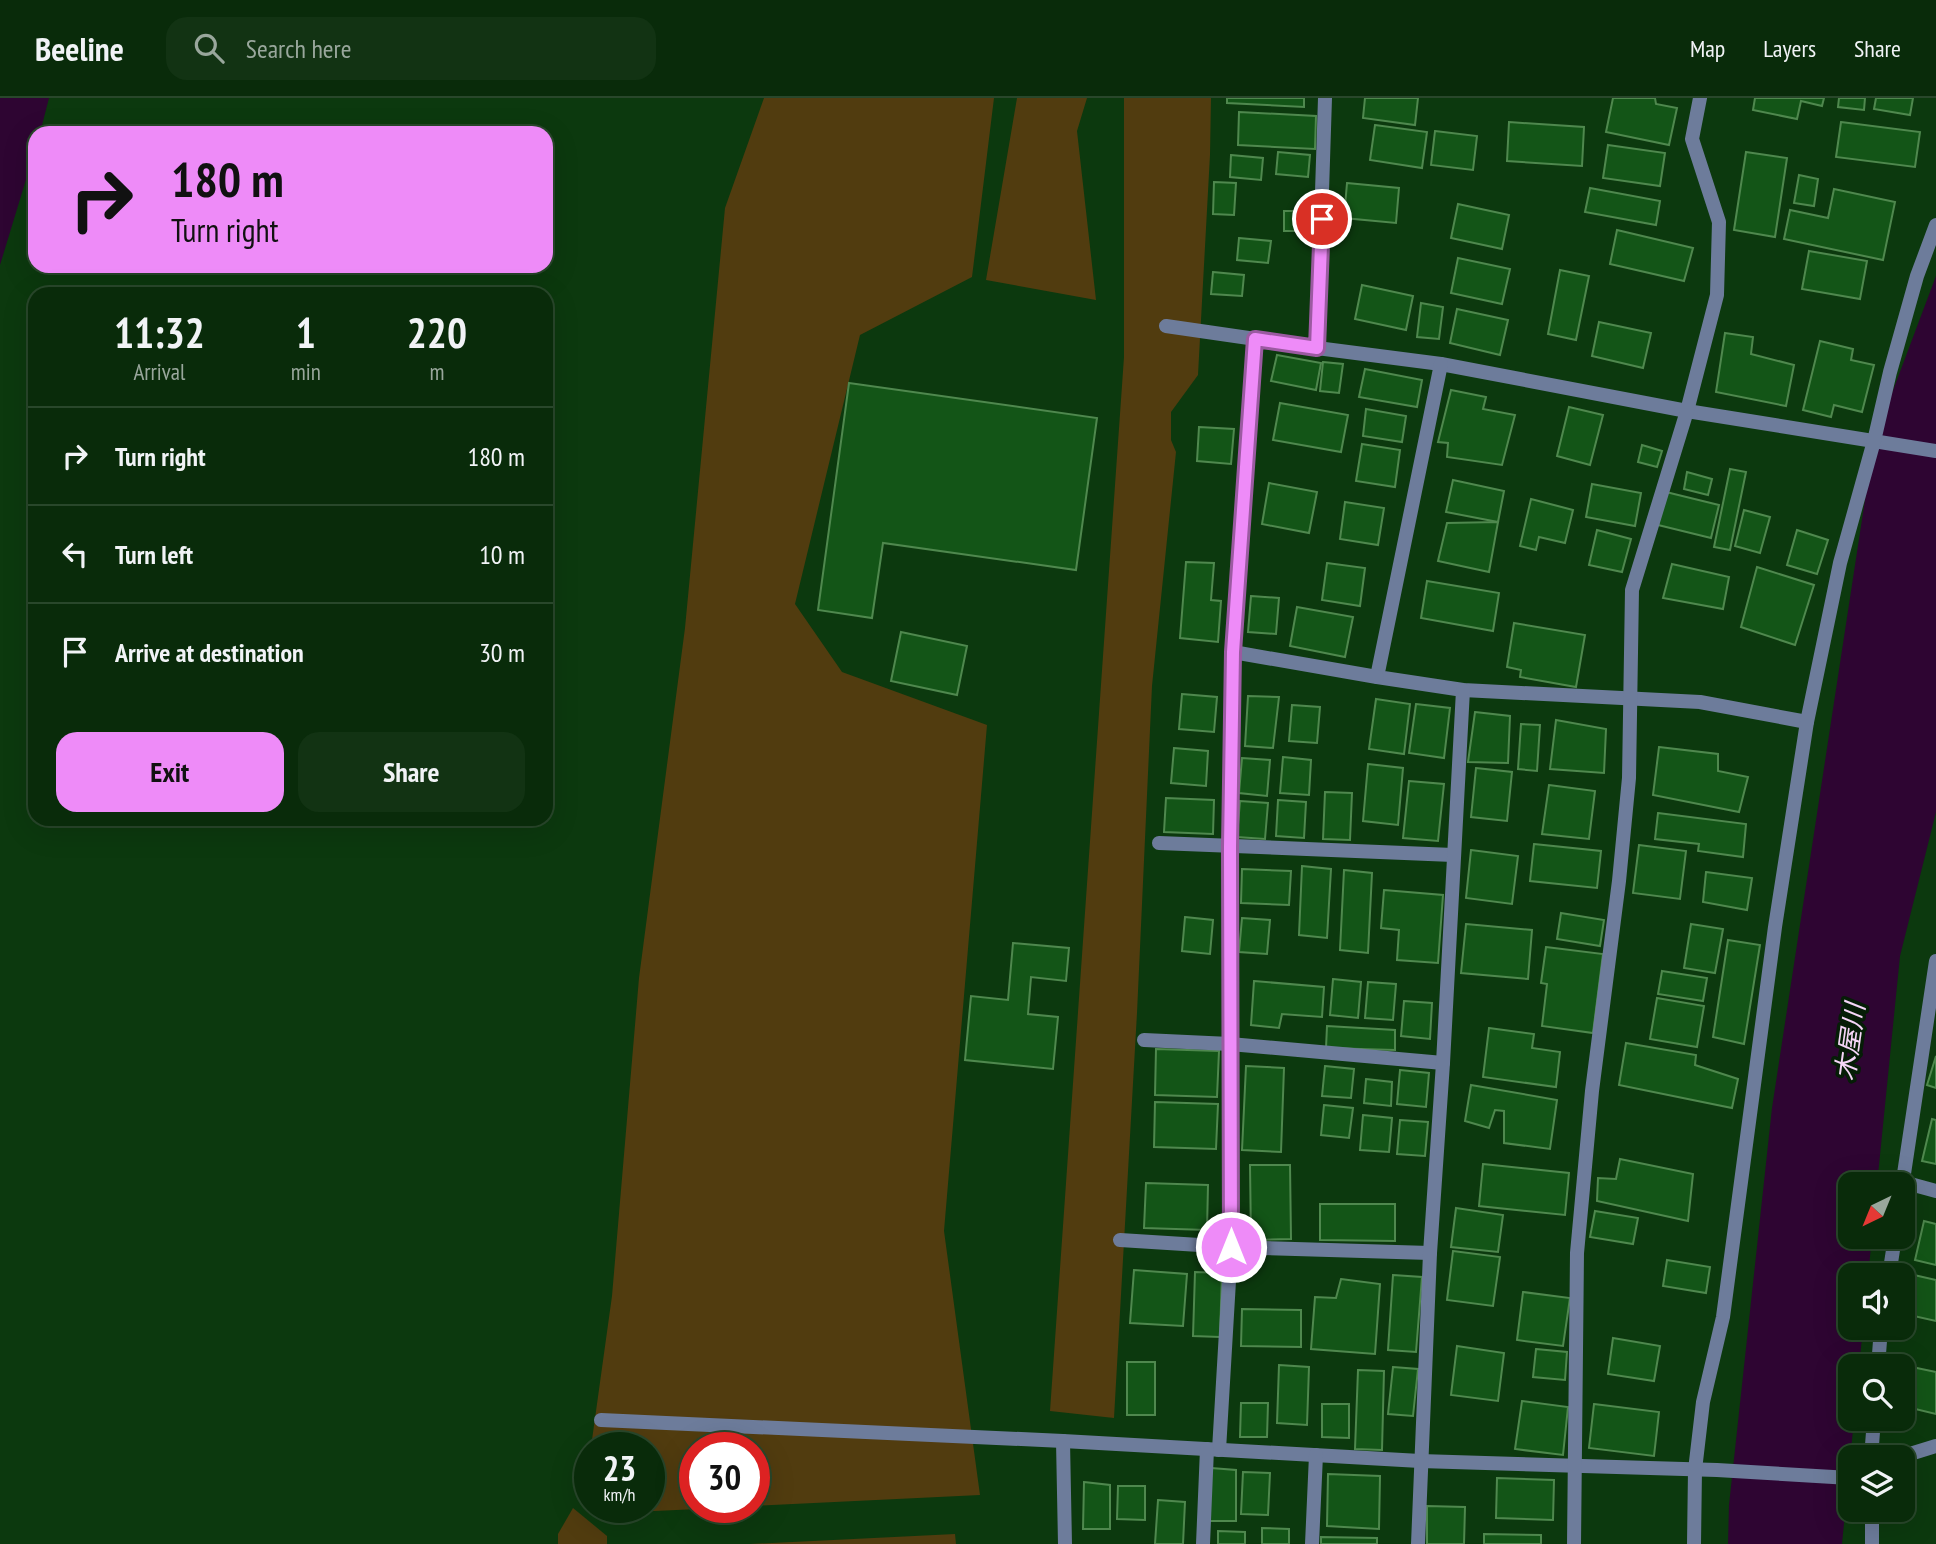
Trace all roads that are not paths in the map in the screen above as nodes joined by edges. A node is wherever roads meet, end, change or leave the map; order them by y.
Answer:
1 (1325, 98) edge
2 (1700, 98) edge
3 (1936, 225) edge
4 (1166, 326) dead end
5 (1255, 339) junction
6 (1317, 348) junction
7 (1441, 364) junction
8 (1687, 411) junction
9 (1874, 441) junction
10 (1936, 451) edge
11 (1233, 652) junction
12 (1377, 677) junction
13 (1463, 690) junction
14 (1628, 699) junction
15 (1807, 722) junction
16 (1159, 843) dead end
17 (1230, 847) junction
18 (1453, 855) junction
19 (1936, 961) edge
20 (1933, 1001) edge
21 (1144, 1040) dead end
22 (1230, 1044) junction
23 (1443, 1063) junction
24 (1905, 1172) edge
25 (1915, 1187) edge
26 (1936, 1191) edge
27 (1120, 1240) dead end
28 (1231, 1247) junction
29 (1430, 1253) junction
30 (601, 1420) dead end
31 (1063, 1441) junction
32 (1936, 1446) edge
33 (1213, 1449) junction
34 (1915, 1452) edge
35 (1316, 1455) junction
36 (1420, 1461) junction
37 (1573, 1468) junction
38 (1695, 1470) junction
39 (1838, 1477) edge
40 (1872, 1522) edge
41 (1065, 1544) edge
42 (1203, 1544) edge
43 (1312, 1544) edge
44 (1418, 1544) edge
45 (1574, 1544) edge
46 (1694, 1544) edge
47 (1872, 1544) edge

1 - 6 street
2 - 8 street
3 - 9 street
4 - 5 street
5 - 6 street
5 - 11 street
6 - 7 street
7 - 8 street
7 - 12 street
8 - 9 street
8 - 14 street
9 - 10 street
9 - 15 street
11 - 12 street
11 - 17 street
12 - 13 street
13 - 14 street
13 - 18 street
14 - 15 street
14 - 37 street
15 - 38 street
16 - 17 street
17 - 18 street
17 - 22 street
18 - 23 street
19 - 20 street
20 - 24 street
21 - 22 street
22 - 23 street
22 - 28 street
23 - 29 street
25 - 26 street
27 - 28 street
28 - 29 street
28 - 33 street
29 - 36 street
30 - 31 street
31 - 33 street
31 - 41 street
32 - 34 street
33 - 35 street
33 - 42 street
35 - 36 street
35 - 43 street
36 - 37 street
36 - 44 street
37 - 38 street
37 - 45 street
38 - 39 street
38 - 46 street
40 - 47 street

